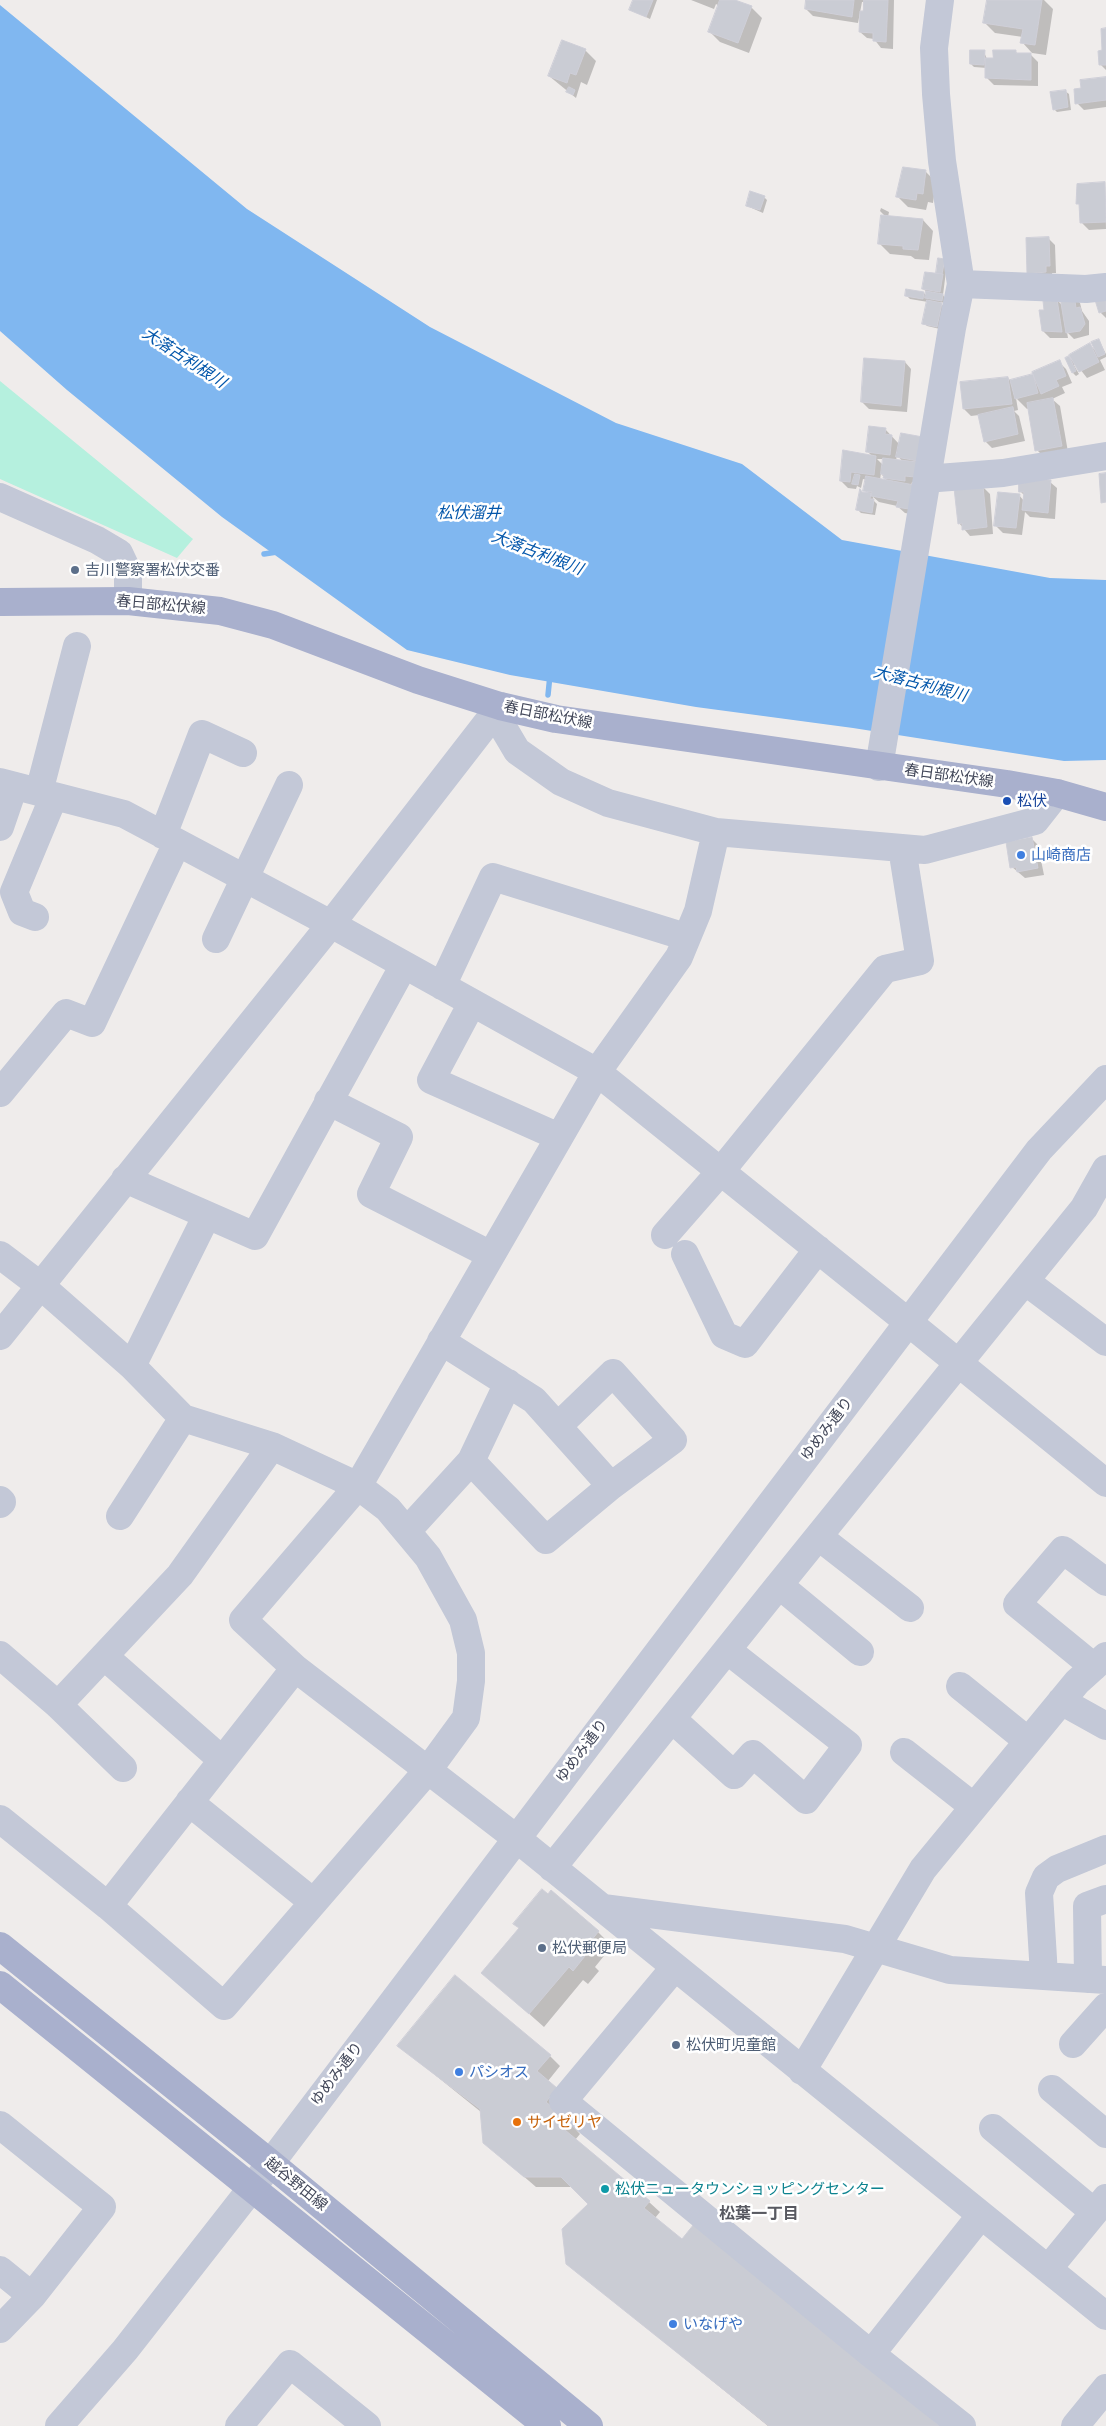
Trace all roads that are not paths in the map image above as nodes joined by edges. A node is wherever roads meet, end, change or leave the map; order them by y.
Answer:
1 (940, 0) edge
2 (962, 284) junction
3 (1106, 287) edge
4 (1106, 456) edge
5 (928, 477) junction
6 (0, 497) edge
7 (128, 601) junction
8 (0, 602) edge
9 (77, 646) dead end
10 (500, 706) junction
11 (242, 753) dead end
12 (881, 757) junction
13 (289, 785) dead end
14 (27, 789) edge
15 (1057, 793) junction
16 (1106, 807) edge
17 (0, 827) edge
18 (716, 832) junction
19 (170, 839) junction
20 (902, 848) junction
21 (246, 879) junction
22 (35, 918) dead end
23 (331, 924) junction
24 (686, 937) junction
25 (216, 939) dead end
26 (404, 965) junction
27 (442, 986) junction
28 (472, 1003) junction
29 (596, 1072) junction
30 (1106, 1079) edge
31 (0, 1093) edge
32 (328, 1101) junction
33 (559, 1137) junction
34 (1106, 1169) edge
35 (721, 1171) junction
36 (125, 1179) junction
37 (207, 1215) junction
38 (665, 1235) dead end
39 (818, 1249) junction
40 (685, 1254) dead end
41 (0, 1255) edge
42 (491, 1255) junction
43 (1025, 1281) junction
44 (41, 1286) junction
45 (908, 1322) junction
46 (0, 1336) edge
47 (441, 1341) junction
48 (1106, 1342) edge
49 (960, 1364) junction
50 (132, 1366) junction
51 (508, 1383) junction
52 (183, 1418) junction
53 (558, 1426) junction
54 (272, 1446) junction
55 (471, 1461) junction
56 (1106, 1484) edge
57 (358, 1486) junction
58 (611, 1486) junction
59 (0, 1500) edge
60 (0, 1504) edge
61 (120, 1516) dead end
62 (407, 1531) junction
63 (819, 1536) junction
64 (1106, 1582) edge
65 (779, 1585) junction
66 (910, 1608) dead end
67 (727, 1650) junction
68 (860, 1652) dead end
69 (0, 1655) edge
70 (104, 1656) junction
71 (1100, 1661) edge
72 (295, 1668) junction
73 (960, 1686) dead end
74 (1061, 1701) junction
75 (58, 1706) junction
76 (672, 1719) junction
77 (1106, 1726) edge
78 (1028, 1741) junction
79 (904, 1752) dead end
80 (222, 1760) junction
81 (123, 1768) dead end
82 (428, 1770) junction
83 (189, 1802) junction
84 (974, 1807) junction
85 (0, 1819) edge
86 (516, 1838) junction
87 (1106, 1849) edge
88 (552, 1868) junction
89 (1106, 1899) edge
90 (314, 1902) junction
91 (108, 1906) junction
92 (603, 1908) junction
93 (0, 1946) edge
94 (874, 1949) junction
95 (674, 1967) junction
96 (1044, 1975) junction
97 (1097, 1979) edge
98 (0, 1986) edge
99 (1106, 2007) edge
100 (1074, 2044) dead end
101 (802, 2071) junction
102 (1052, 2089) dead end
103 (0, 2125) edge
104 (993, 2128) dead end
105 (1106, 2134) edge
106 (270, 2163) junction
107 (251, 2189) junction
108 (1100, 2205) edge
109 (981, 2215) junction
110 (1048, 2269) junction
111 (0, 2270) edge
112 (32, 2296) junction
113 (1106, 2316) edge
114 (0, 2330) edge
115 (871, 2354) junction
116 (1106, 2388) edge
117 (59, 2426) edge
118 (239, 2426) edge
119 (366, 2426) edge
120 (547, 2426) edge
121 (589, 2426) edge
122 (962, 2426) edge
123 (1075, 2426) edge

1 - 2 street
2 - 3 street
2 - 5 street
4 - 5 street
5 - 12 street
6 - 7 street
7 - 8 main road, 春日部松伏線
7 - 10 main road, 春日部松伏線
9 - 14 street
10 - 12 main road, 春日部松伏線
10 - 18 street
10 - 23 street
11 - 19 street
12 - 15 main road, 春日部松伏線
13 - 21 street
14 - 17 street
14 - 19 street
14 - 22 street
15 - 16 main road, 春日部松伏線
15 - 20 street
18 - 20 street
18 - 24 street
19 - 21 street
19 - 31 street
20 - 35 street
21 - 23 street
21 - 25 street
23 - 26 street
23 - 36 street
24 - 27 street
24 - 29 street
26 - 27 street
26 - 32 street
27 - 28 street
28 - 29 street
28 - 33 street
29 - 33 street
29 - 35 street
30 - 45 street, ゆめみ通り
32 - 37 street
32 - 42 street
33 - 42 street
34 - 43 street
35 - 38 street
35 - 39 street
36 - 37 street
36 - 44 street
37 - 50 street
39 - 40 street
39 - 45 street
41 - 44 street
42 - 47 street
43 - 48 street
43 - 49 street
44 - 46 street
44 - 50 street
45 - 49 street
45 - 86 street, ゆめみ通り
47 - 51 street
47 - 57 street
49 - 56 street
49 - 63 street
50 - 52 street
51 - 53 street
51 - 55 street
52 - 54 street
52 - 61 street
53 - 58 street
53 - 58 street
54 - 57 street
54 - 70 street
55 - 58 street
55 - 62 street
57 - 62 street
57 - 72 street
59 - 60 street
62 - 82 street
63 - 65 street
63 - 66 street
64 - 71 street
65 - 67 street
65 - 68 street
67 - 76 street
67 - 76 street
69 - 75 street
70 - 75 street
70 - 80 street
71 - 74 street
72 - 80 street
72 - 82 street
73 - 78 street
74 - 77 street
74 - 78 street
75 - 81 street
76 - 88 street
78 - 84 street
79 - 84 street
80 - 83 street
82 - 86 street
82 - 90 street
83 - 90 street
83 - 91 street
84 - 94 street
85 - 91 street
86 - 88 street
86 - 106 street, ゆめみ通り
87 - 96 street
88 - 92 street
89 - 97 street
90 - 91 street
92 - 94 street
92 - 95 street
93 - 106 main road, 越谷野田線
94 - 96 street
94 - 101 street
95 - 101 street
95 - 115 street
96 - 97 street
98 - 107 main road, 越谷野田線
99 - 100 street
101 - 109 street
102 - 105 street
103 - 112 street
104 - 108 street
106 - 107 street, ゆめみ通り
106 - 121 main road, 越谷野田線
107 - 117 street, ゆめみ通り
107 - 120 main road, 越谷野田線
108 - 110 street
109 - 110 street
109 - 115 street
110 - 113 street
111 - 112 street
112 - 114 street
115 - 122 street
116 - 123 street
118 - 119 street

